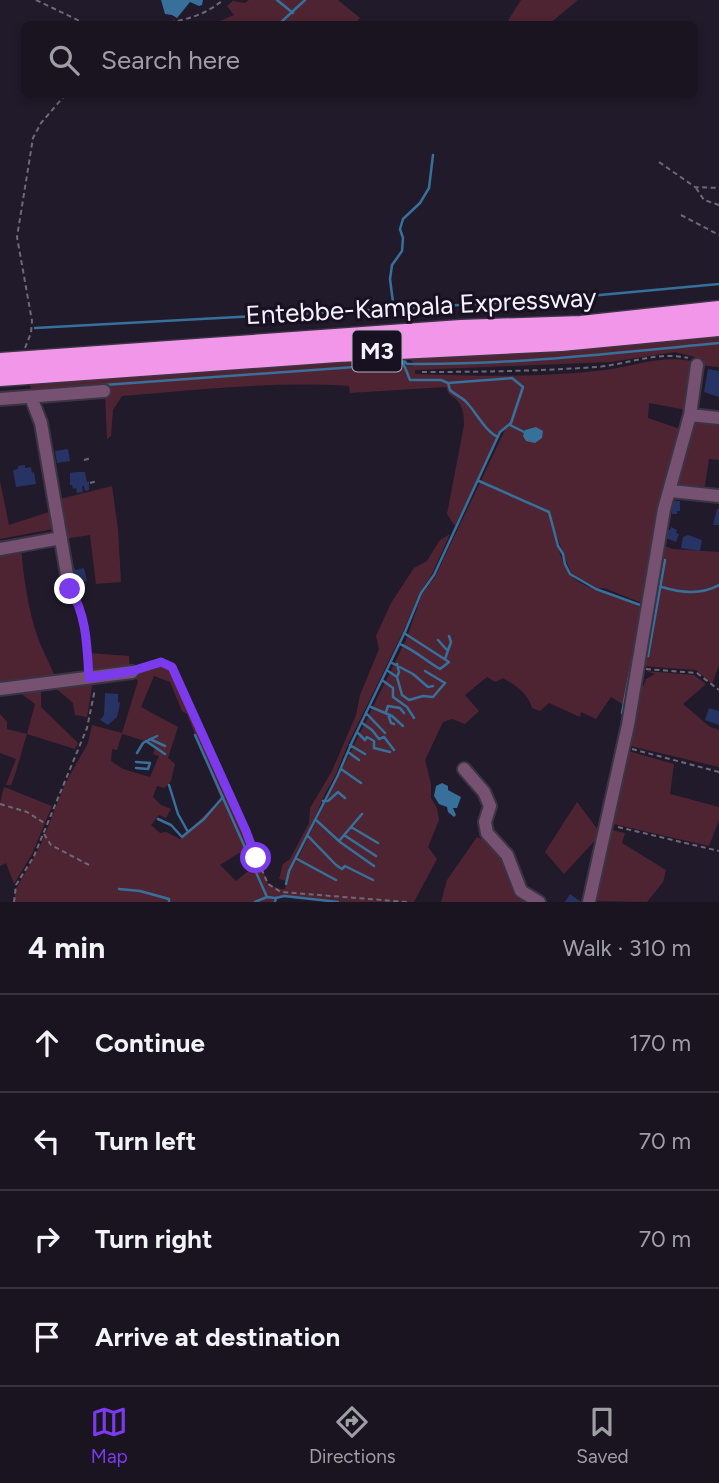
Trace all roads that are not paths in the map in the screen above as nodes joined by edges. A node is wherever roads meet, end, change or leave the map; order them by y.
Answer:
1 (719, 310) edge
2 (719, 327) edge
3 (0, 362) edge
4 (697, 365) road end
5 (0, 377) edge
6 (104, 391) dead end
7 (31, 397) junction
8 (0, 399) edge
9 (690, 415) junction
10 (719, 418) edge
11 (671, 491) junction
12 (719, 496) edge
13 (61, 538) junction
14 (0, 549) edge
15 (69, 586) road end
16 (132, 671) road end
17 (0, 689) edge
18 (464, 769) dead end
19 (539, 902) edge
20 (589, 902) edge

1 - 3 highway, Entebbe-Kampala Expressway / M3
2 - 5 highway, Entebbe-Kampala Expressway / M3
4 - 9 street
6 - 7 street
7 - 8 street
7 - 13 street
9 - 10 street
9 - 11 street
11 - 12 street
11 - 20 street
13 - 14 street
13 - 15 street
16 - 17 street
18 - 19 street

